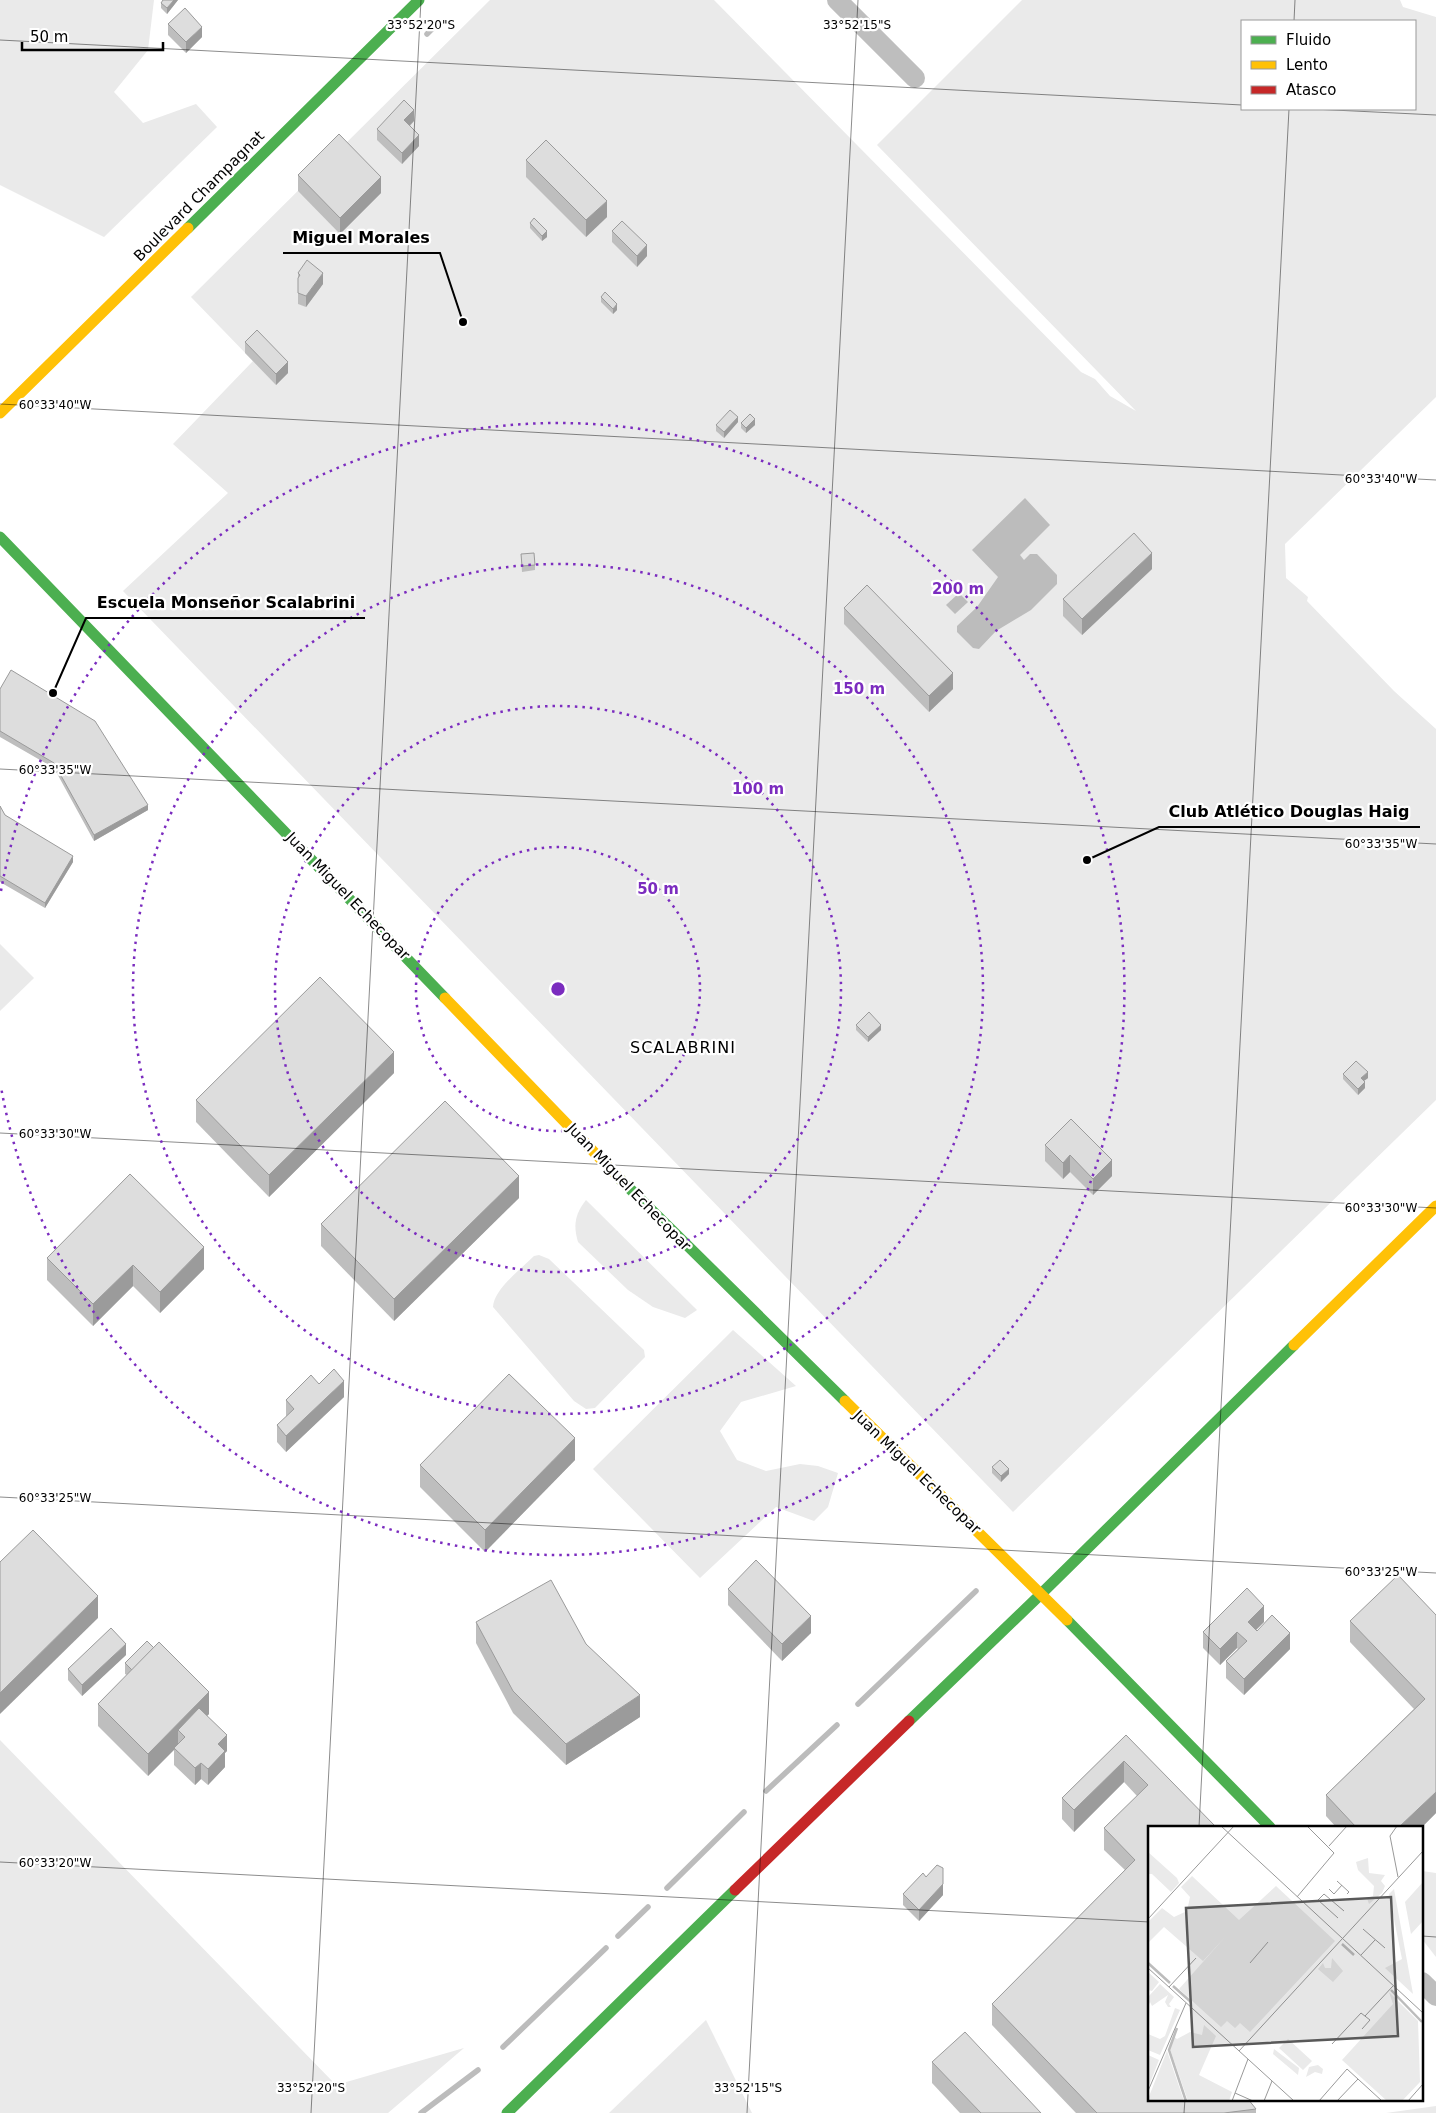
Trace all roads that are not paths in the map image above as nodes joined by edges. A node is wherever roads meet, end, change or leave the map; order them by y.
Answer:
1 (419, 0) edge
2 (837, 0) edge
3 (915, 78) dead end
4 (0, 413) edge
5 (0, 537) edge
6 (1436, 1206) edge
7 (1041, 1594) junction
8 (1269, 1826) edge
9 (1424, 1984) edge
10 (1436, 1996) edge
11 (507, 2113) edge

1 - 4 main road, Boulevard Champagnat
2 - 3 street
5 - 7 main road, Juan Miguel Echecopar
6 - 7 main road
7 - 8 main road, Juan Miguel Echecopar
7 - 11 main road
9 - 10 street

